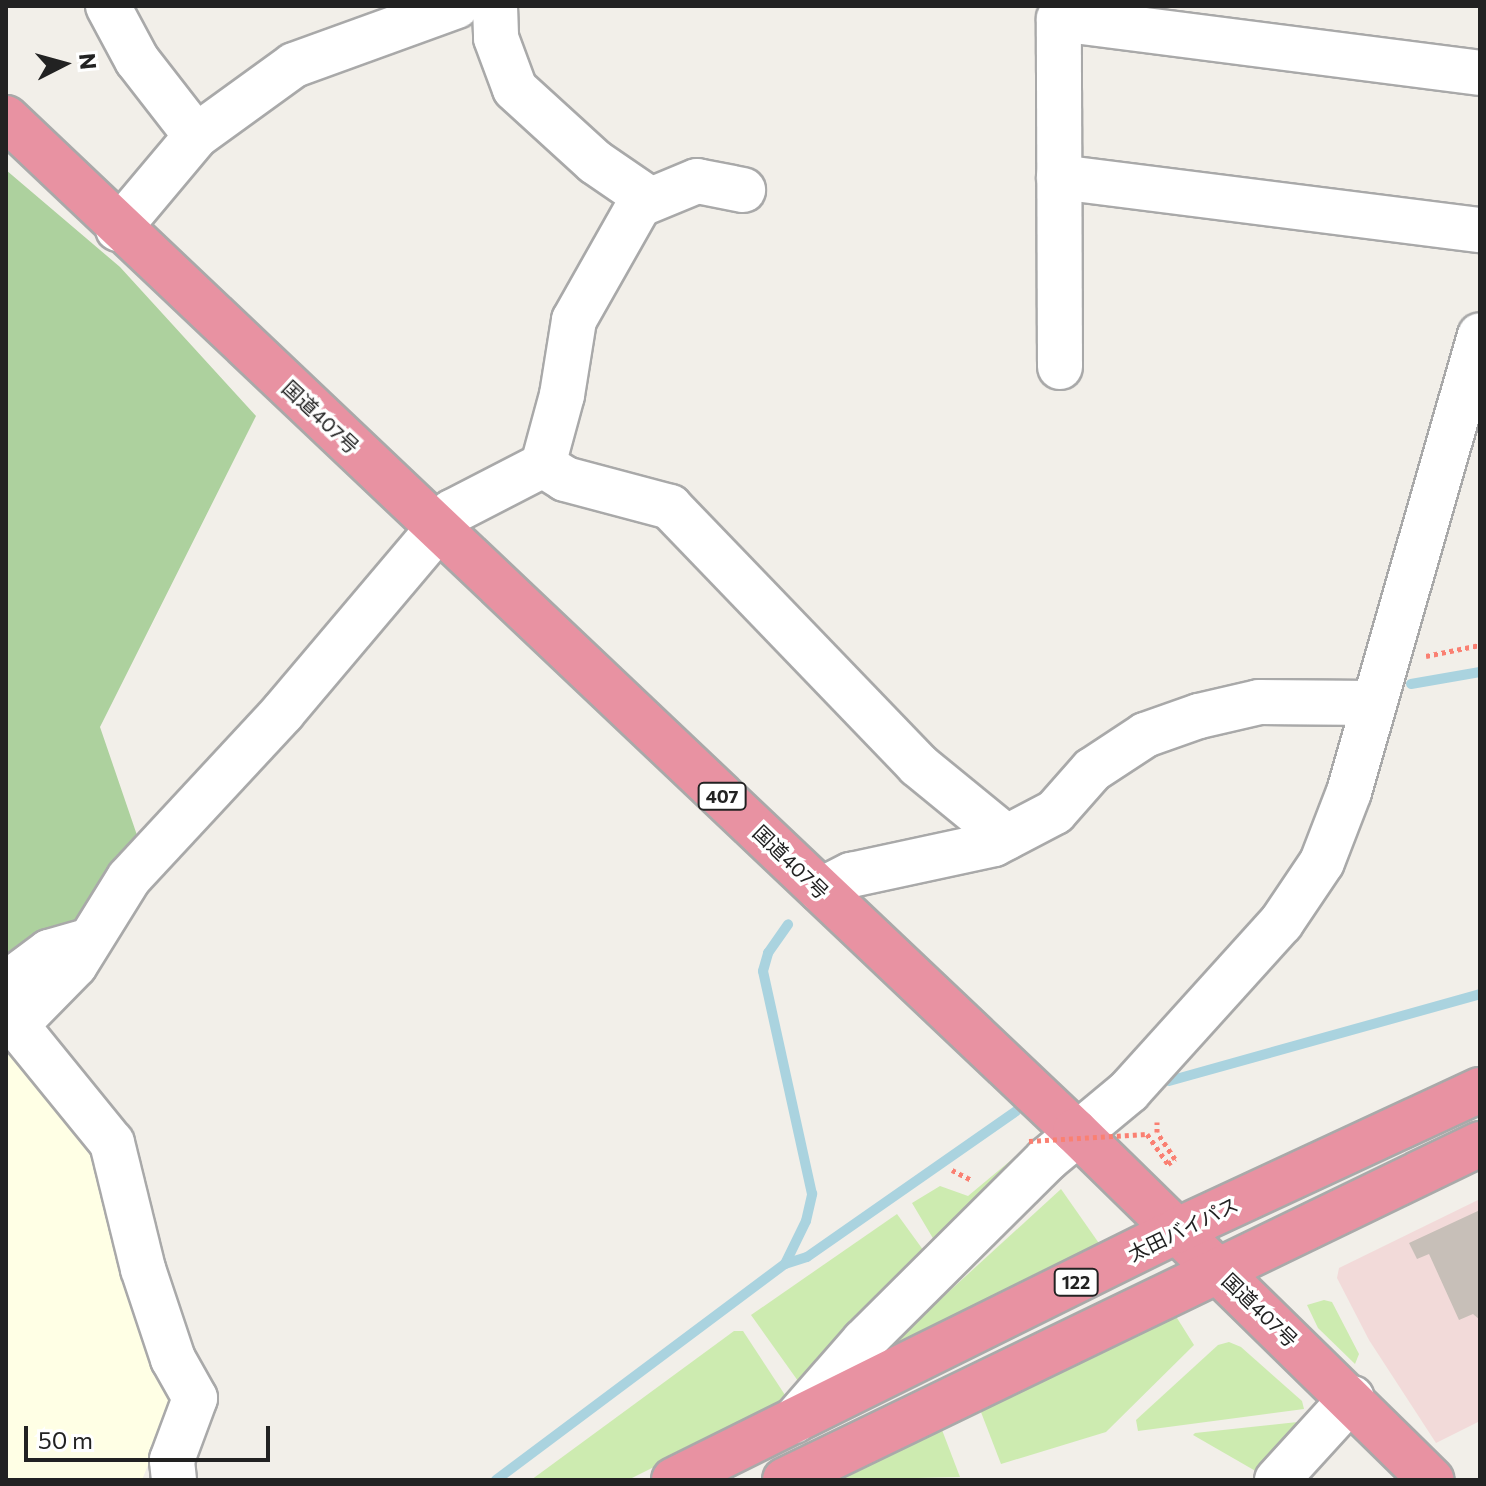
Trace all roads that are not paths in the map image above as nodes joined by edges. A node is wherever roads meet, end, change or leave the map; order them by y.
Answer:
1 (108, 6) edge
2 (457, 6) edge
3 (495, 6) edge
4 (1096, 15) edge
5 (1480, 73) edge
6 (11, 133) edge
7 (196, 136) junction
8 (1059, 177) junction
9 (743, 190) dead end
10 (649, 199) junction
11 (118, 229) junction
12 (1480, 230) edge
13 (1480, 335) edge
14 (1060, 367) dead end
15 (543, 465) junction
16 (439, 527) junction
17 (1379, 684) junction
18 (1006, 837) junction
19 (821, 890) junction
20 (9, 1015) edge
21 (1480, 1090) edge
22 (1075, 1131) junction
23 (1480, 1144) edge
24 (1176, 1231) junction
25 (1219, 1271) junction
26 (1352, 1398) junction
27 (792, 1423) junction
28 (174, 1480) edge
29 (674, 1480) edge
30 (785, 1480) edge
31 (1277, 1480) edge
32 (1432, 1480) edge

1 - 7 street
2 - 7 street
3 - 10 street
4 - 5 street
4 - 8 street
6 - 11 highway, 国道407号 / 407
7 - 11 street
8 - 12 street
8 - 14 street
9 - 10 street
10 - 15 street
11 - 16 highway, 国道407号 / 407
13 - 17 street
15 - 16 street
15 - 18 street
16 - 19 highway, 国道407号 / 407
16 - 20 street
17 - 18 street
17 - 22 street
18 - 19 street
19 - 22 highway, 国道407号 / 407
20 - 28 street
21 - 24 highway, 太田バイパス / 122
22 - 24 highway, 国道407号 / 407
22 - 27 street
23 - 25 highway, 122
24 - 25 highway, 国道407号 / 407
24 - 27 highway, 太田バイパス / 122
25 - 26 highway, 国道407号 / 407
25 - 30 highway, 122
26 - 31 street
26 - 32 highway, 国道407号 / 407
27 - 29 highway, 太田バイパス / 122

